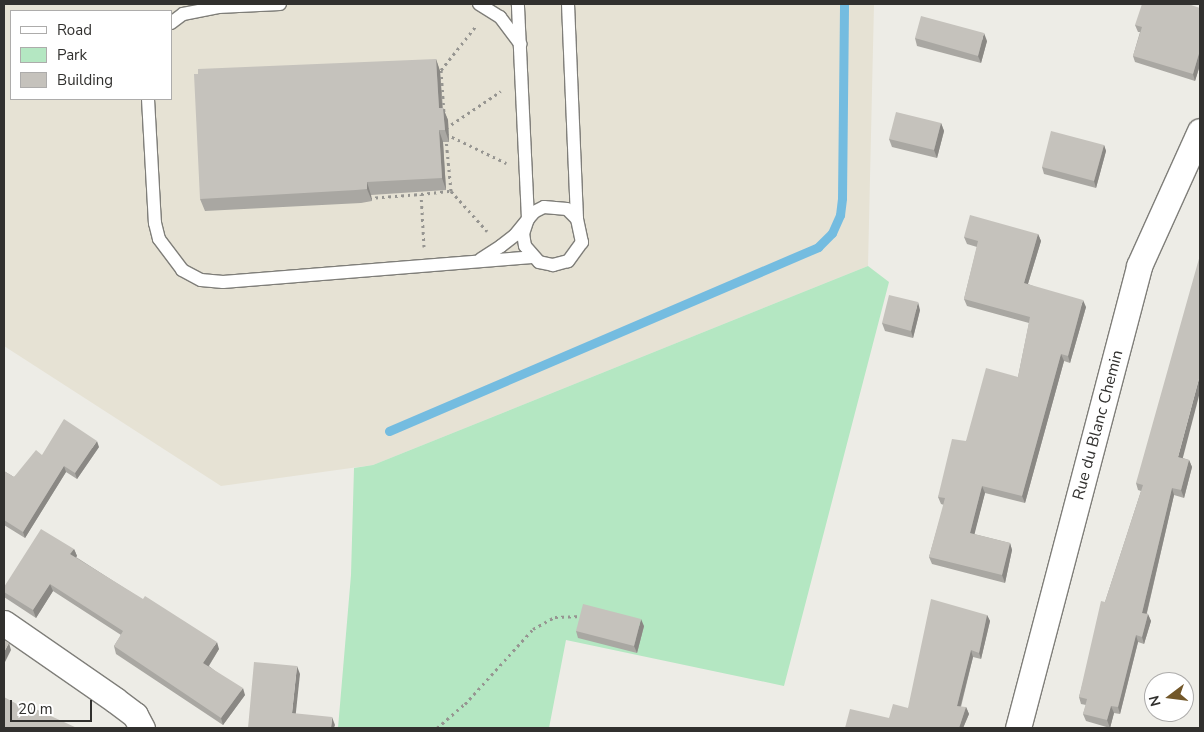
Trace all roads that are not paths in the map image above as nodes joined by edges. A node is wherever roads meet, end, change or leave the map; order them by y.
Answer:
1 (280, 4) edge
2 (518, 4) edge
3 (568, 4) edge
4 (484, 7) edge
5 (172, 23) edge
6 (520, 44) junction
7 (148, 100) edge
8 (1200, 130) edge
9 (528, 219) junction
10 (578, 219) junction
11 (532, 256) junction
12 (479, 261) junction
13 (4, 623) edge
14 (142, 728) edge
15 (1018, 728) edge

1 - 5 lane
2 - 6 lane
3 - 10 lane
4 - 6 lane
6 - 9 lane
7 - 12 lane
8 - 15 street, Rue du Blanc Chemin
9 - 10 lane
9 - 11 lane
9 - 12 lane
10 - 11 lane
11 - 12 lane
13 - 14 street

